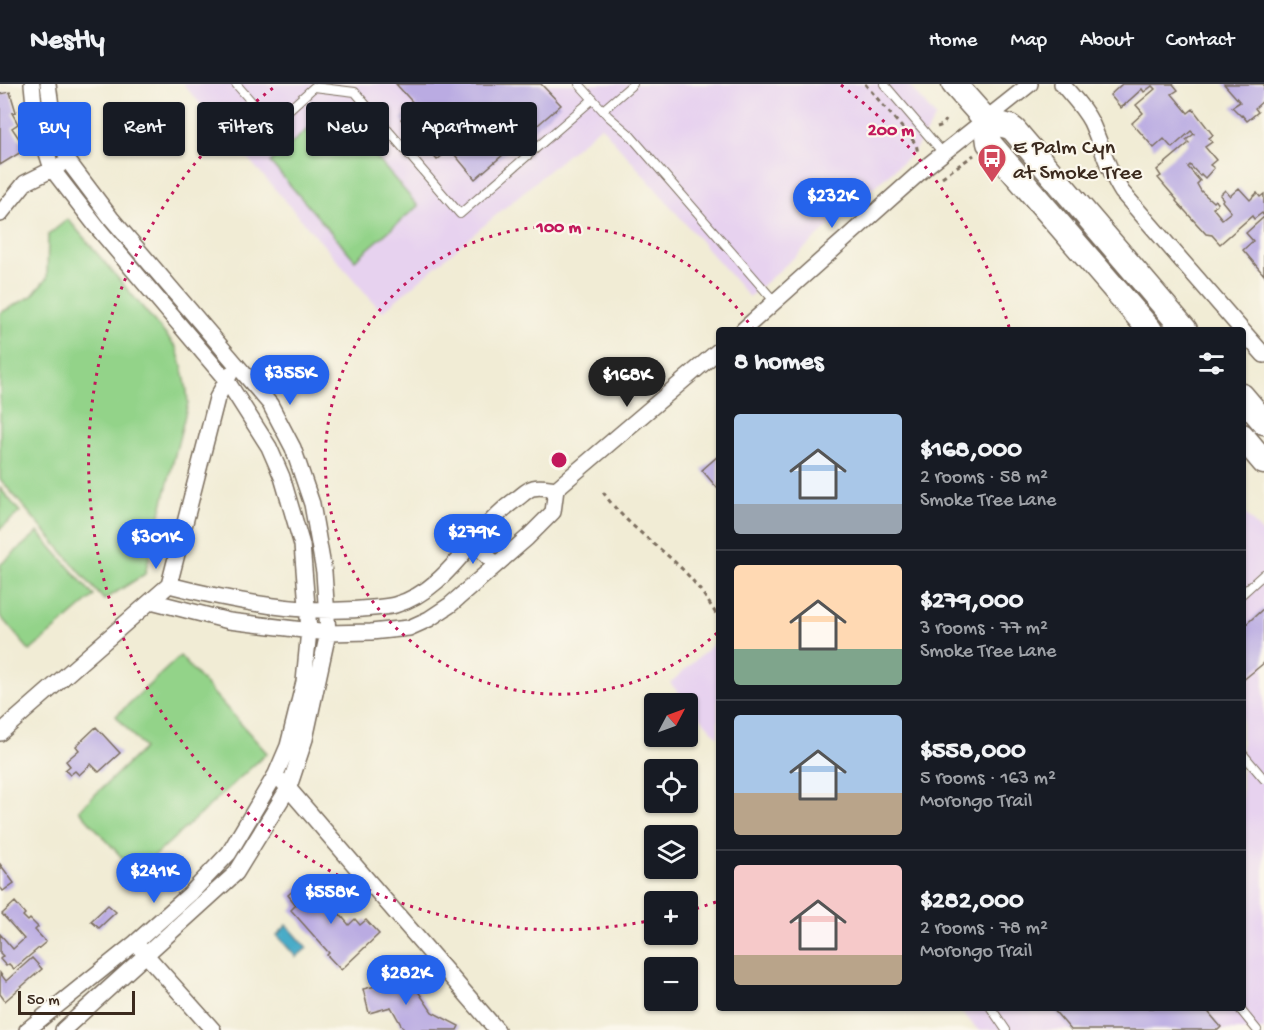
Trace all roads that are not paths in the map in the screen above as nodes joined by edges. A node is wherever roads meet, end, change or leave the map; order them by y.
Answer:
1 (32, 84) edge
2 (48, 84) edge
3 (236, 84) edge
4 (579, 84) edge
5 (633, 84) edge
6 (884, 84) edge
7 (954, 84) edge
8 (1030, 84) edge
9 (1062, 84) edge
10 (593, 99) junction
11 (603, 111) junction
12 (986, 120) junction
13 (943, 153) junction
14 (68, 161) junction
15 (52, 170) junction
16 (0, 214) edge
17 (775, 302) junction
18 (746, 327) edge
19 (1147, 327) edge
20 (1182, 327) edge
21 (1239, 327) edge
22 (1246, 335) edge
23 (716, 353) edge
24 (1264, 356) edge
25 (235, 360) junction
26 (227, 381) junction
27 (1246, 401) edge
28 (1264, 422) edge
29 (1246, 441) edge
30 (1264, 462) edge
31 (556, 489) junction
32 (474, 542) junction
33 (496, 565) junction
34 (1264, 574) edge
35 (169, 585) junction
36 (1246, 590) edge
37 (151, 601) junction
38 (308, 608) junction
39 (327, 609) junction
40 (309, 630) junction
41 (328, 633) junction
42 (0, 733) edge
43 (1246, 758) edge
44 (276, 774) junction
45 (1264, 779) edge
46 (289, 787) junction
47 (135, 943) junction
48 (146, 954) junction
49 (993, 1011) edge
50 (1241, 1011) edge
51 (27, 1030) edge
52 (63, 1030) edge
53 (213, 1030) edge
54 (496, 1030) edge
55 (1006, 1030) edge
56 (1257, 1030) edge

1 - 15 street
2 - 14 street
3 - 10 lane
4 - 10 lane
5 - 11 lane
6 - 13 lane
7 - 12 main road
8 - 12 street
9 - 21 street
10 - 11 lane
11 - 17 lane
12 - 13 street
12 - 19 main road
12 - 20 main road
13 - 17 street
14 - 15 street
14 - 25 street
15 - 16 street
15 - 26 street
17 - 18 street
22 - 24 street
23 - 31 street
25 - 26 street
25 - 39 street
26 - 35 street
26 - 38 street
27 - 28 main road
29 - 30 main road
31 - 32 street
31 - 33 street
32 - 33 street
32 - 39 street
33 - 41 street
34 - 36 lane
35 - 37 street
35 - 38 street
37 - 40 street
37 - 42 street
38 - 39 street
38 - 40 street
39 - 41 street
40 - 41 street
40 - 44 street
41 - 46 street
43 - 45 lane
44 - 46 street
44 - 47 street
46 - 48 street
46 - 54 street
47 - 48 street
47 - 51 street
48 - 52 street
48 - 53 street
49 - 55 lane
50 - 56 lane

